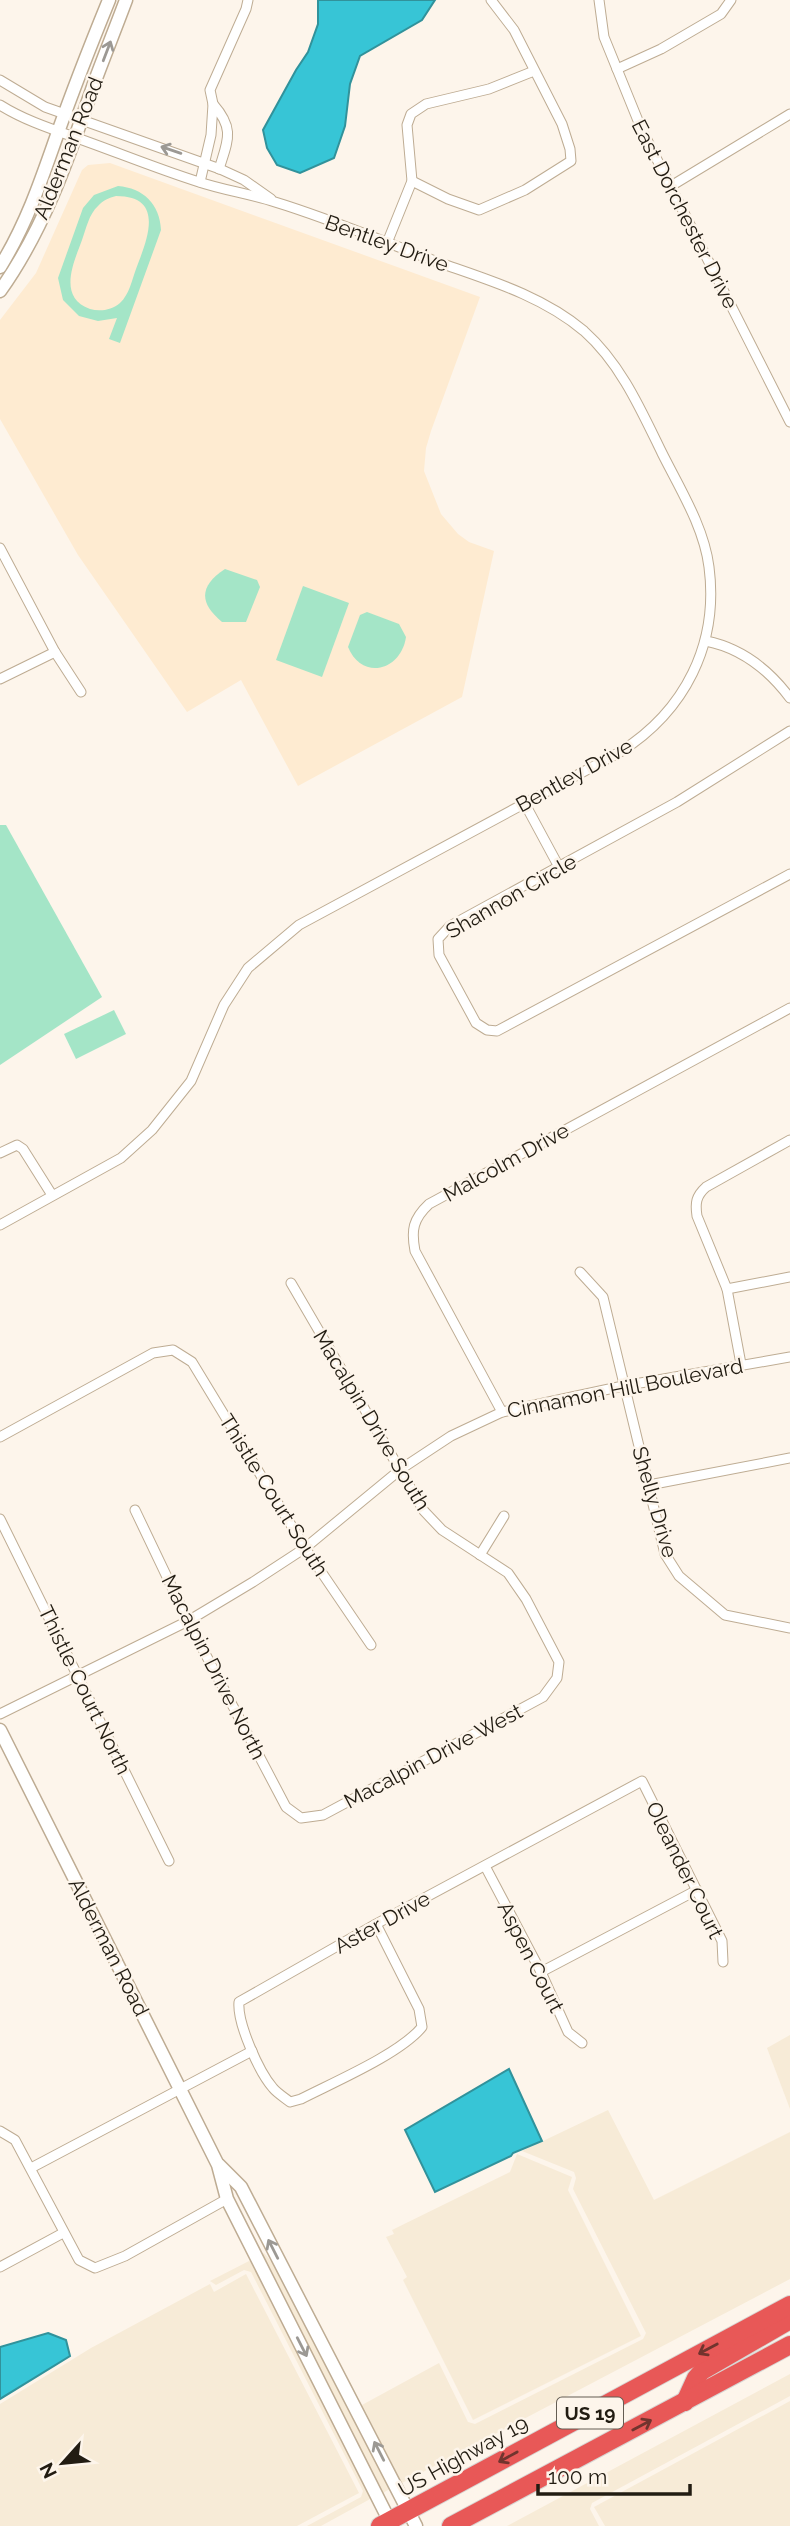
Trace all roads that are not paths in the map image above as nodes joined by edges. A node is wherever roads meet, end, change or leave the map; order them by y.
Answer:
1 (109, 0) edge
2 (126, 0) edge
3 (248, 0) edge
4 (491, 0) edge
5 (599, 0) edge
6 (731, 0) edge
7 (617, 69) junction
8 (534, 71) junction
9 (0, 80) edge
10 (214, 104) junction
11 (0, 105) edge
12 (66, 113) junction
13 (790, 114) edge
14 (83, 119) junction
15 (226, 123) junction
16 (212, 124) junction
17 (58, 131) junction
18 (76, 138) junction
19 (204, 162) junction
20 (219, 169) junction
21 (412, 181) junction
22 (200, 182) junction
23 (671, 186) junction
24 (275, 202) junction
25 (387, 243) junction
26 (0, 267) edge
27 (0, 291) edge
28 (790, 422) edge
29 (0, 548) edge
30 (706, 641) junction
31 (55, 652) junction
32 (0, 679) edge
33 (81, 692) dead end
34 (790, 698) edge
35 (790, 730) edge
36 (525, 804) junction
37 (559, 867) junction
38 (790, 874) edge
39 (790, 1008) edge
40 (790, 1140) edge
41 (0, 1153) edge
42 (52, 1195) junction
43 (0, 1225) edge
44 (580, 1272) dead end
45 (790, 1277) edge
46 (291, 1283) dead end
47 (727, 1289) junction
48 (790, 1357) edge
49 (741, 1364) junction
50 (623, 1385) junction
51 (502, 1412) junction
52 (0, 1437) edge
53 (790, 1458) edge
54 (401, 1469) junction
55 (649, 1485) junction
56 (135, 1510) dead end
57 (504, 1516) dead end
58 (0, 1518) edge
59 (305, 1548) junction
60 (480, 1555) junction
61 (188, 1620) junction
62 (790, 1628) edge
63 (371, 1645) dead end
64 (78, 1676) junction
65 (557, 1678) joint
66 (0, 1714) edge
67 (0, 1730) edge
68 (642, 1781) joint
69 (301, 1818) joint
70 (169, 1861) dead end
71 (485, 1866) junction
72 (697, 1890) junction
73 (376, 1924) junction
74 (723, 1962) dead end
75 (541, 1972) junction
76 (582, 2043) dead end
77 (252, 2051) junction
78 (181, 2088) junction
79 (0, 2131) edge
80 (218, 2165) junction
81 (31, 2168) junction
82 (227, 2199) junction
83 (63, 2233) junction
84 (0, 2267) edge
85 (790, 2305) edge
86 (790, 2320) edge
87 (790, 2345) edge
88 (685, 2402) junction
89 (413, 2519) edge
90 (387, 2524) edge
91 (452, 2526) edge

1 - 12 street, Alderman Road
14 -> 2 street, Alderman Road
3 - 10 street
4 - 8 street
5 - 7 street, East Dorchester Drive
6 - 7 street
7 - 23 street, East Dorchester Drive
8 - 21 street
8 - 21 street
9 - 12 street, Bentley Drive
10 - 15 street
10 - 16 street
11 - 17 street, Bentley Drive
12 - 14 street, Bentley Drive
12 - 17 street, Alderman Road
13 - 23 street
14 - 18 street, Alderman Road
19 -> 14 street, Bentley Drive
15 - 16 street
15 - 20 street
16 - 19 street
17 - 18 street, Bentley Drive
17 - 26 street, Alderman Road
18 - 22 street, Bentley Drive
18 - 27 street, Alderman Road
19 - 20 street, Bentley Drive
19 - 22 street
20 - 24 street, Bentley Drive
21 - 25 street
22 - 24 street, Bentley Drive
23 - 28 street, East Dorchester Drive
24 - 25 street, Bentley Drive
25 - 30 street, Bentley Drive
29 - 31 street
30 - 34 street
30 - 36 street, Bentley Drive
31 - 32 street
31 - 33 street
35 - 37 street, Shannon Circle
36 - 37 street
36 - 42 street, Bentley Drive
37 - 38 street, Shannon Circle
39 - 51 street, Malcolm Drive
40 - 47 street
41 - 42 street
42 - 43 street, Bentley Drive
44 - 50 street, Shelly Drive
45 - 47 street
46 - 54 street, Macalpin Drive South
47 - 49 street
48 - 49 street, Cinnamon Hill Boulevard
49 - 50 street, Cinnamon Hill Boulevard
50 - 51 street, Cinnamon Hill Boulevard
50 - 55 street, Shelly Drive
51 - 54 street, Cinnamon Hill Boulevard
52 - 59 street, Thistle Court South
53 - 55 street
54 - 59 street, Cinnamon Hill Boulevard
54 - 60 street, Macalpin Drive South
55 - 62 street, Shelly Drive
56 - 61 street, Macalpin Drive North
57 - 60 street
58 - 64 street, Thistle Court North
59 - 61 street, Cinnamon Hill Boulevard
59 - 63 street, Thistle Court South
60 - 65 street, Macalpin Drive South
61 - 64 street, Cinnamon Hill Boulevard
61 - 69 street, Macalpin Drive North
64 - 66 street, Cinnamon Hill Boulevard
64 - 70 street, Thistle Court North
65 - 69 street, Macalpin Drive West
67 - 78 street, Alderman Road
68 - 71 street, Aster Drive
68 - 72 street, Oleander Court
71 - 73 street, Aster Drive
71 - 75 street, Aspen Court
72 - 74 street, Oleander Court
72 - 75 street
73 - 77 street, Aster Drive
73 - 77 street
75 - 76 street, Aspen Court
77 - 78 street
78 - 80 street, Alderman Road
78 - 81 street
79 - 81 street
80 - 82 street, Alderman Road
89 -> 80 street, Alderman Road
81 - 83 street
82 - 83 street
82 -> 90 street, Alderman Road
83 - 84 street
85 -> 89 highway, US Highway 19 / US 19
86 - 88 highway
87 - 88 highway, US 19
91 -> 88 highway, US 19
89 - 90 highway, US Highway 19 / US 19

